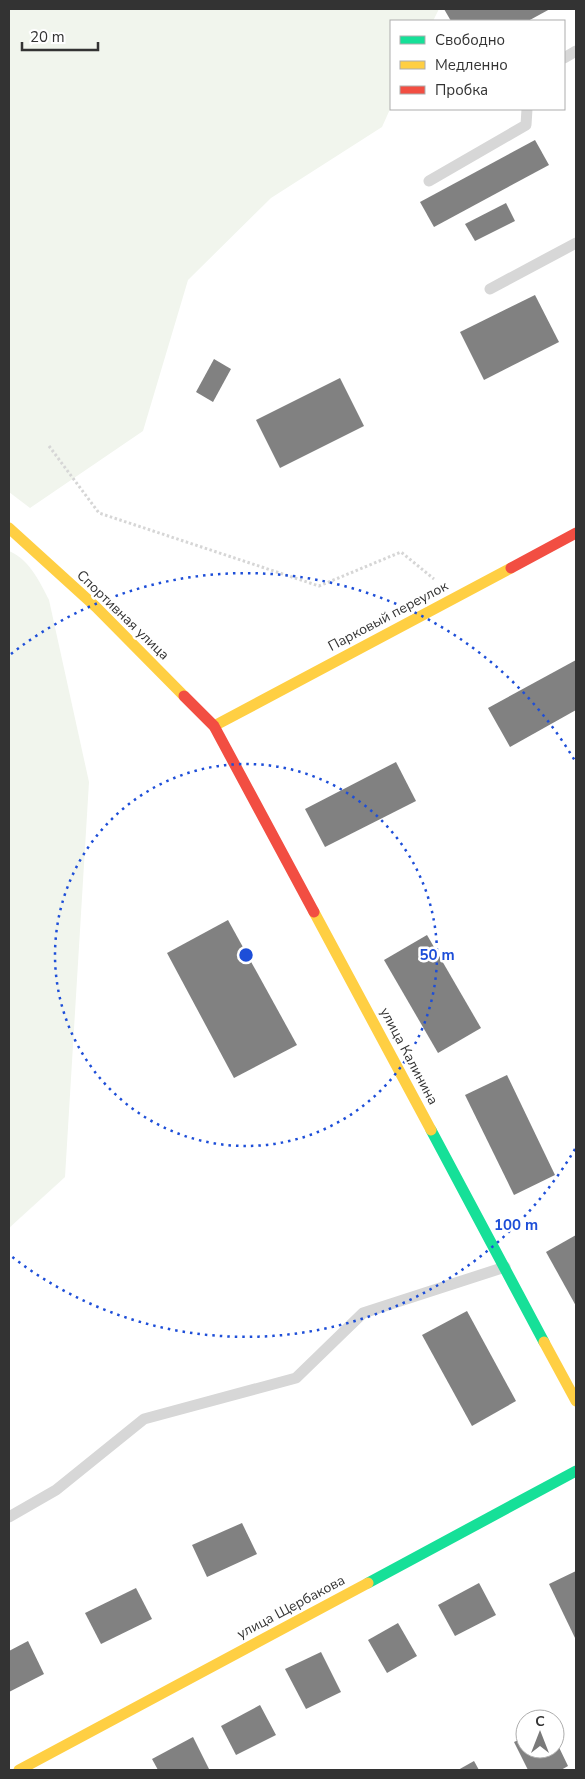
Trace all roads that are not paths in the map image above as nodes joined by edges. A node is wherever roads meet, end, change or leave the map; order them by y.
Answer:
1 (576, 51) edge
2 (565, 57) edge
3 (527, 110) edge
4 (429, 181) dead end
5 (576, 243) edge
6 (490, 289) dead end
7 (9, 528) edge
8 (576, 533) edge
9 (214, 726) junction
10 (505, 1267) junction
11 (576, 1401) edge
12 (576, 1471) edge
13 (9, 1517) edge
14 (19, 1770) edge

1 - 2 lane
3 - 4 lane
5 - 6 lane
7 - 9 street, Спортивная улица
8 - 9 street, Парковый переулок
9 - 10 street, улица Калинина
10 - 11 street, улица Калинина
10 - 13 lane
12 - 14 street, улица Щербакова

